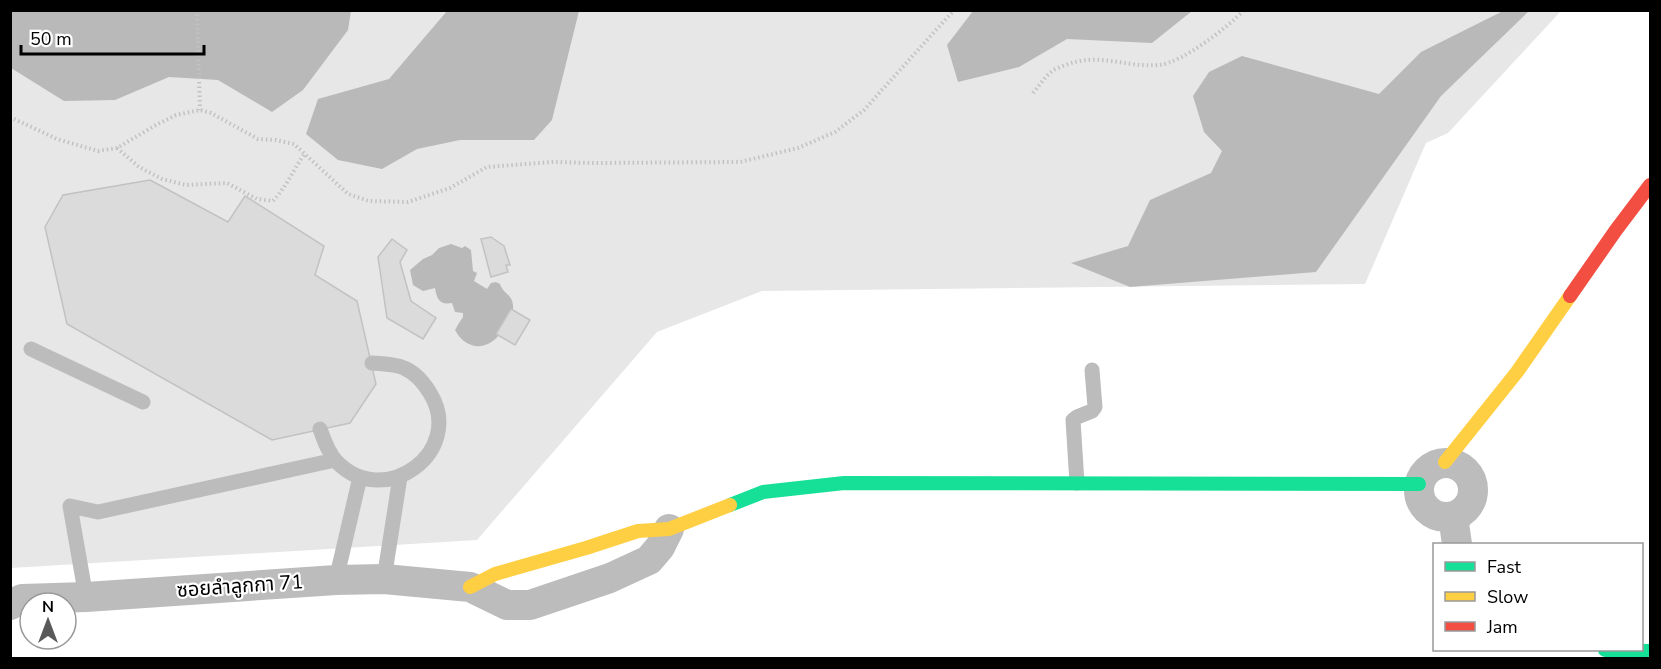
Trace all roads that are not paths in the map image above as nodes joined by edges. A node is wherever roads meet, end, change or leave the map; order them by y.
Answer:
1 (1650, 185) edge
2 (31, 349) dead end
3 (372, 363) dead end
4 (1092, 370) dead end
5 (143, 402) dead end
6 (320, 429) dead end
7 (335, 460) junction
8 (1444, 462) junction
9 (360, 477) junction
10 (400, 477) junction
11 (1077, 483) junction
12 (1419, 484) junction
13 (669, 529) junction
14 (1455, 530) edge
15 (586, 548) junction
16 (384, 579) junction
17 (336, 580) junction
18 (598, 582) junction
19 (470, 587) junction
20 (86, 597) junction
21 (10, 605) edge

1 - 8 street
2 - 5 lane
3 - 10 lane
4 - 11 lane
6 - 7 lane
7 - 9 lane
7 - 20 lane
8 - 12 street
8 - 14 street
9 - 10 lane
9 - 17 lane
10 - 16 lane
11 - 12 street
11 - 13 street
12 - 14 street
13 - 15 street
13 - 18 street
15 - 18 street
15 - 19 street
16 - 17 street, ซอยลำลูกกา 71
16 - 19 street, ซอยลำลูกกา 71
17 - 20 street, ซอยลำลูกกา 71
18 - 19 street
20 - 21 street, ซอยลำลูกกา 71

